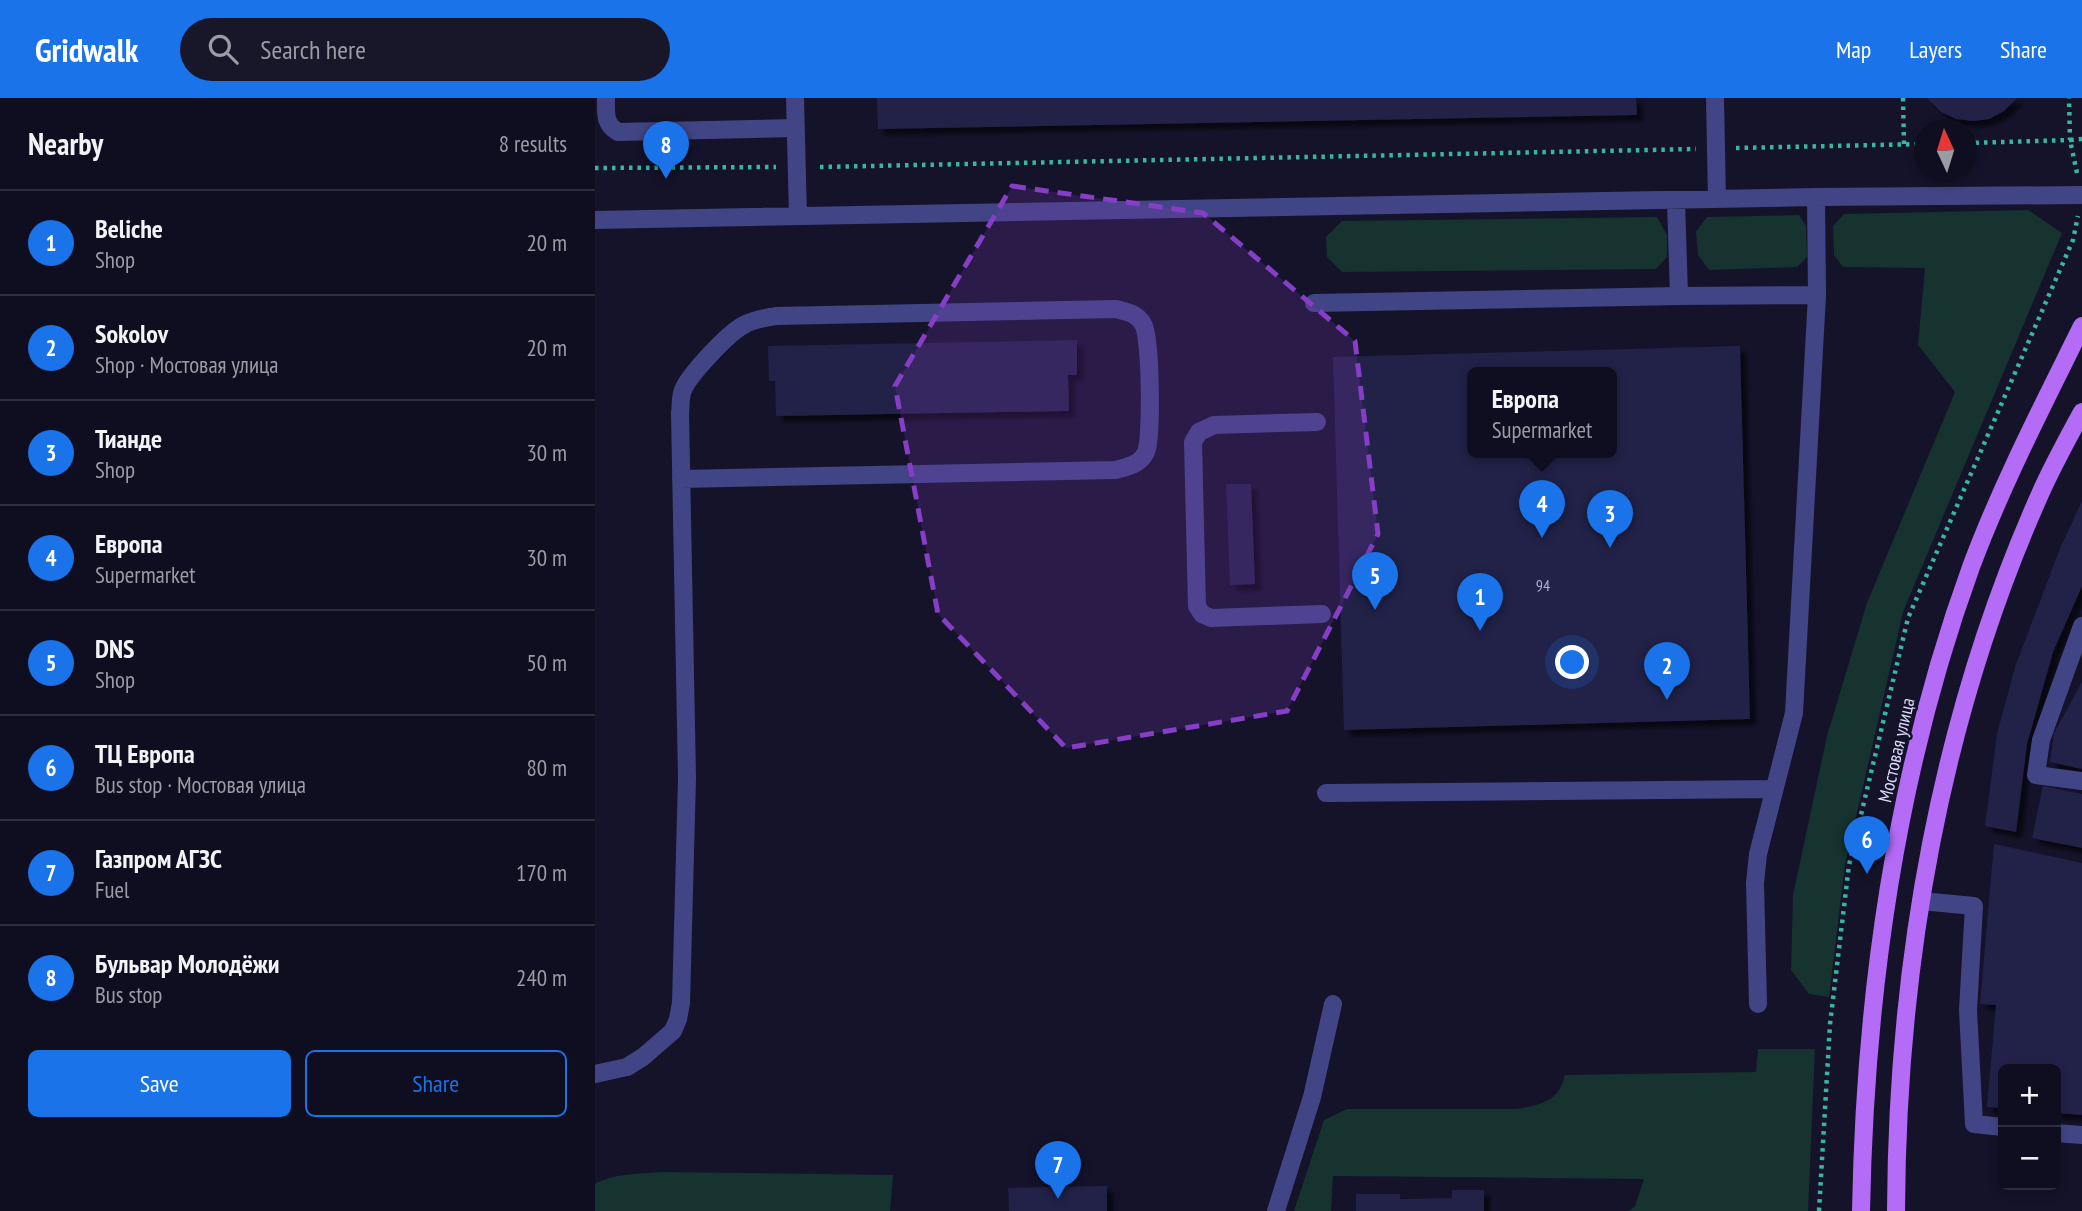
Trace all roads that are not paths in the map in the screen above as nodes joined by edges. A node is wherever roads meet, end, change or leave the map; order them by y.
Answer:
1 (606, 98) edge
2 (795, 98) edge
3 (1714, 98) edge
4 (796, 128) junction
5 (2082, 195) edge
6 (1816, 197) junction
7 (1717, 199) junction
8 (1676, 200) junction
9 (798, 216) junction
10 (595, 219) edge
11 (1817, 295) junction
12 (1679, 296) junction
13 (1314, 303) dead end
14 (2082, 326) edge
15 (2082, 412) edge
16 (1317, 422) dead end
17 (681, 479) junction
18 (1322, 614) dead end
19 (2082, 626) edge
20 (2082, 781) edge
21 (1775, 789) junction
22 (1326, 793) dead end
23 (1921, 901) junction
24 (1333, 1004) dead end
25 (1758, 1004) dead end
26 (595, 1073) edge
27 (1998, 1126) edge
28 (2061, 1133) edge
29 (2082, 1135) edge
30 (1276, 1211) edge
31 (1861, 1211) edge
32 (1896, 1211) edge

1 - 4 street
2 - 4 street
3 - 7 street
4 - 9 street
5 - 6 street
6 - 7 street
6 - 11 street
7 - 8 street
8 - 9 street
8 - 12 street
9 - 10 street
11 - 12 street
11 - 21 street
12 - 13 street
14 - 31 main road, Мостовая улица
15 - 23 main road
16 - 18 street
17 - 17 street
17 - 26 street
19 - 20 street
21 - 22 street
21 - 25 street
23 - 27 street
23 - 32 main road
24 - 30 street
28 - 29 street

